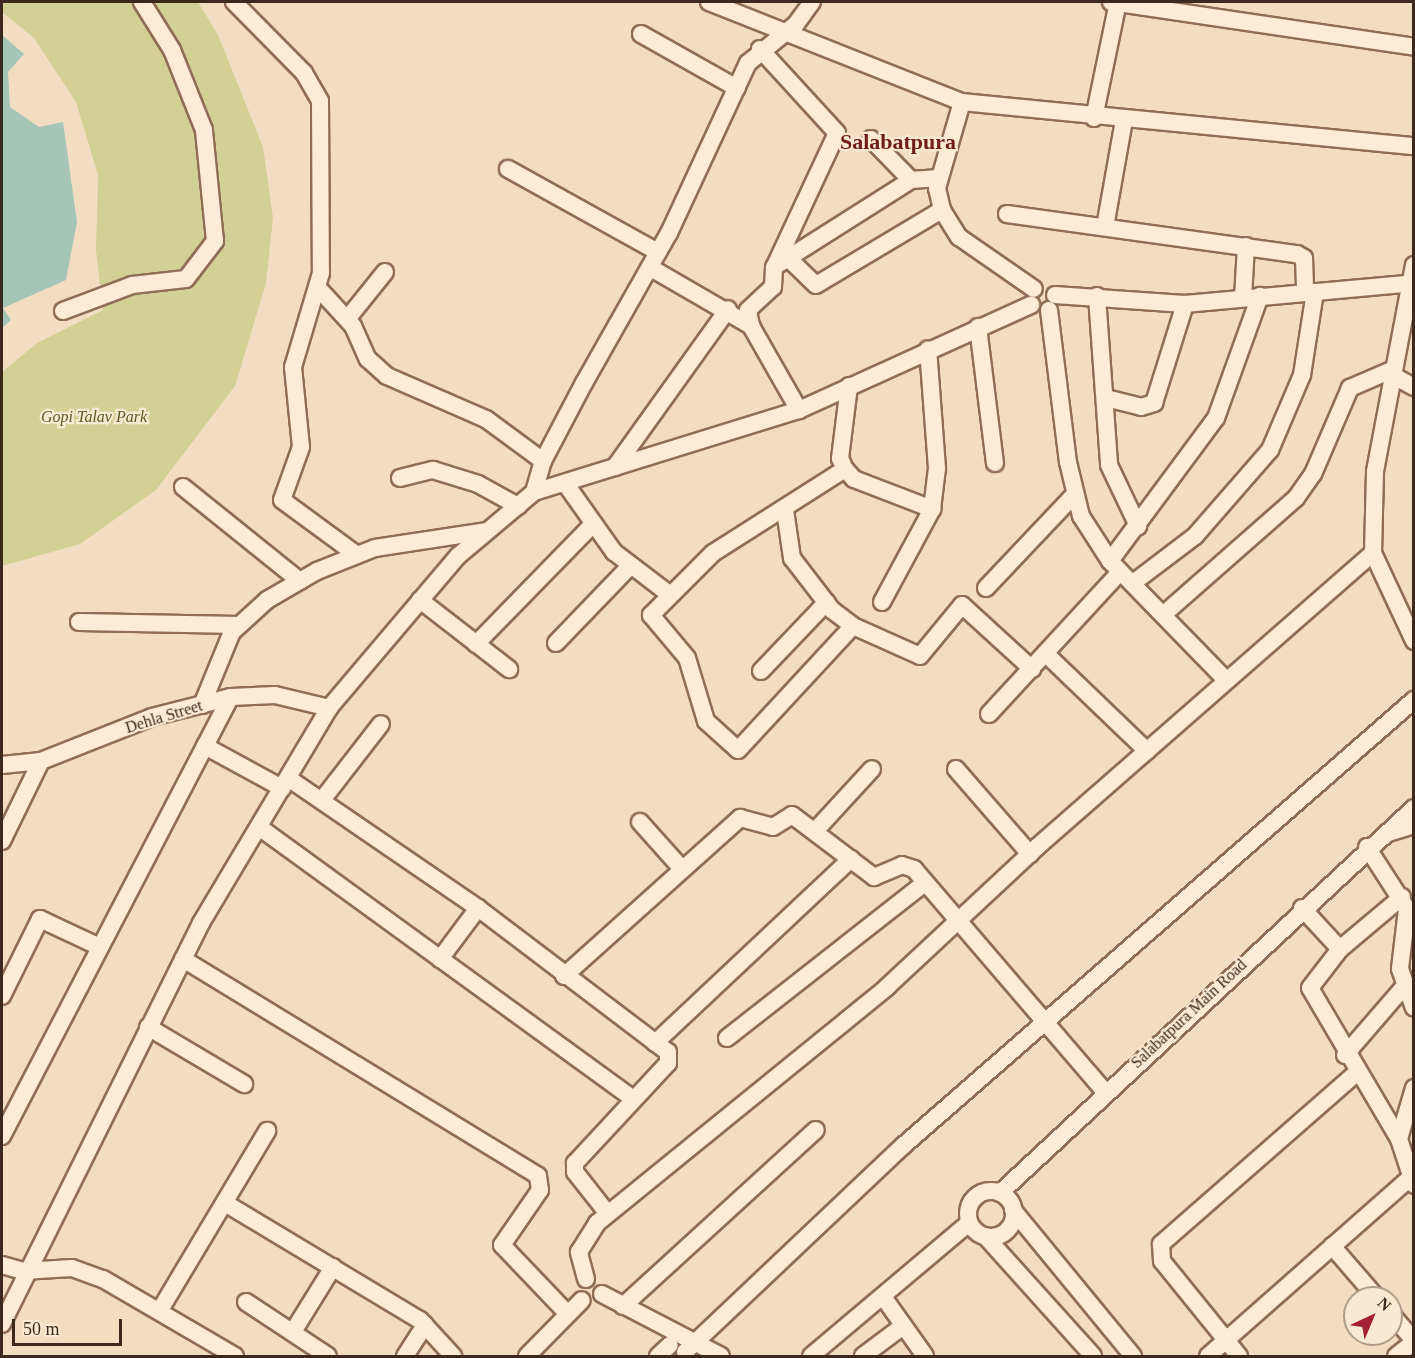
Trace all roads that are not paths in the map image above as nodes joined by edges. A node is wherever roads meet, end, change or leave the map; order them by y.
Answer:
1 (142, 2) edge
2 (234, 2) edge
3 (709, 2) edge
4 (812, 2) edge
5 (1116, 2) edge
6 (737, 7) edge
7 (785, 31) junction
8 (641, 34) dead end
9 (1413, 47) edge
10 (760, 49) junction
11 (737, 88) junction
12 (962, 102) junction
13 (1094, 117) junction
14 (1124, 120) junction
15 (871, 139) dead end
16 (1413, 146) edge
17 (508, 169) dead end
18 (939, 178) junction
19 (911, 180) junction
20 (942, 210) junction
21 (1007, 214) dead end
22 (1105, 226) junction
23 (1246, 246) junction
24 (658, 252) junction
25 (789, 259) junction
26 (1413, 265) edge
27 (651, 268) junction
28 (774, 268) junction
29 (385, 272) dead end
30 (1411, 283) edge
31 (319, 289) junction
32 (1310, 292) junction
33 (1097, 296) junction
34 (1032, 297) junction
35 (1252, 297) junction
36 (1052, 303) junction
37 (1185, 304) junction
38 (728, 309) junction
39 (63, 311) dead end
40 (348, 318) junction
41 (751, 326) junction
42 (978, 327) junction
43 (928, 349) junction
44 (1393, 372) junction
45 (849, 386) junction
46 (1413, 387) edge
47 (1106, 398) junction
48 (799, 410) junction
49 (543, 461) junction
50 (995, 463) dead end
51 (615, 467) junction
52 (845, 469) junction
53 (400, 478) dead end
54 (565, 483) junction
55 (183, 487) dead end
56 (534, 492) junction
57 (1074, 496) junction
58 (518, 506) junction
59 (932, 509) junction
60 (785, 510) junction
61 (591, 526) junction
62 (1138, 526) junction
63 (488, 531) junction
64 (1373, 553) junction
65 (357, 555) junction
66 (630, 566) junction
67 (1115, 566) junction
68 (300, 580) junction
69 (1133, 584) junction
70 (986, 588) dead end
71 (669, 594) junction
72 (420, 600) junction
73 (827, 602) junction
74 (882, 602) dead end
75 (1164, 614) junction
76 (79, 622) dead end
77 (239, 625) junction
78 (853, 626) junction
79 (1412, 635) edge
80 (556, 643) dead end
81 (476, 644) junction
82 (1046, 654) junction
83 (509, 669) dead end
84 (1032, 669) junction
85 (761, 671) dead end
86 (1226, 680) junction
87 (231, 697) junction
88 (1413, 700) edge
89 (202, 705) junction
90 (329, 708) junction
91 (989, 714) dead end
92 (381, 724) dead end
93 (205, 746) junction
94 (1147, 751) junction
95 (41, 761) junction
96 (2, 765) edge
97 (872, 769) dead end
98 (956, 769) dead end
99 (285, 783) junction
100 (322, 800) junction
101 (1413, 808) edge
102 (640, 822) dead end
103 (1413, 825) edge
104 (259, 827) junction
105 (815, 831) junction
106 (2, 841) edge
107 (1373, 842) junction
108 (1029, 854) junction
109 (851, 860) junction
110 (682, 869) junction
111 (926, 883) junction
112 (1402, 897) junction
113 (478, 908) junction
114 (1302, 908) junction
115 (958, 921) junction
116 (100, 947) junction
117 (1340, 949) junction
118 (440, 958) junction
119 (183, 959) junction
120 (564, 976) junction
121 (1402, 989) junction
122 (2, 996) edge
123 (1413, 1008) edge
124 (1044, 1022) junction
125 (148, 1027) junction
126 (727, 1038) dead end
127 (655, 1043) junction
128 (1345, 1055) junction
129 (1356, 1073) junction
130 (244, 1084) dead end
131 (1413, 1088) edge
132 (1105, 1092) junction
133 (634, 1099) junction
134 (816, 1130) dead end
135 (267, 1131) dead end
136 (2, 1136) edge
137 (1399, 1139) junction
138 (1411, 1182) edge
139 (1000, 1193) junction
140 (225, 1203) junction
141 (1013, 1210) junction
142 (608, 1214) junction
143 (969, 1223) junction
144 (986, 1237) junction
145 (1332, 1246) junction
146 (2, 1266) edge
147 (333, 1267) junction
148 (24, 1271) junction
149 (1367, 1286) edge
150 (593, 1298) junction
151 (884, 1298) junction
152 (246, 1302) dead end
153 (623, 1306) junction
154 (160, 1310) junction
155 (568, 1314) junction
156 (2, 1324) edge
157 (425, 1325) junction
158 (903, 1326) junction
159 (1403, 1329) edge
160 (294, 1330) junction
161 (1225, 1340) junction
162 (1413, 1341) edge
163 (685, 1349) edge
164 (235, 1356) edge
165 (328, 1356) edge
166 (405, 1356) edge
167 (453, 1356) edge
168 (526, 1356) edge
169 (658, 1356) edge
170 (721, 1356) edge
171 (812, 1356) edge
172 (863, 1356) edge
173 (925, 1356) edge
174 (1093, 1356) edge
175 (1133, 1356) edge
176 (1208, 1356) edge
177 (1239, 1356) edge
178 (1396, 1356) edge

1 - 39 street
2 - 31 street
3 - 6 street
4 - 7 street
5 - 9 street
5 - 13 street
6 - 7 street
7 - 10 street
7 - 12 street
8 - 11 street
10 - 11 street
10 - 28 street
11 - 24 street
12 - 13 street
12 - 18 street
13 - 14 street
14 - 16 street
14 - 22 street
15 - 19 street
17 - 24 street
18 - 19 street
18 - 20 street
19 - 25 street
20 - 25 street
20 - 34 street
21 - 22 street
22 - 23 street
23 - 32 street
23 - 35 street
24 - 27 street
25 - 28 street
26 - 30 street
27 - 38 street
27 - 49 street
28 - 41 street
29 - 40 street
30 - 32 street
30 - 44 street
31 - 40 street
31 - 65 street
32 - 35 street
32 - 69 street
33 - 36 street
33 - 37 street
33 - 47 street
34 - 36 street
34 - 36 street
34 - 42 street
35 - 37 street
35 - 62 street
36 - 57 street
37 - 47 street
38 - 41 street
38 - 51 street
40 - 49 street
41 - 48 street
42 - 43 street
42 - 50 street
43 - 45 street
43 - 59 street
44 - 46 street
44 - 64 street
44 - 75 street
45 - 48 street
45 - 52 street
47 - 62 street
48 - 51 street
49 - 56 street
51 - 54 street
52 - 59 street
52 - 60 street
53 - 58 street
54 - 56 street
54 - 61 street
55 - 68 street
56 - 58 street
57 - 67 street
57 - 70 street
58 - 63 street
59 - 74 street
60 - 71 street
60 - 73 street
61 - 66 street
61 - 81 street
62 - 67 street
63 - 65 street
63 - 72 street
64 - 79 street
64 - 86 street
65 - 68 street
66 - 71 street
66 - 80 street
67 - 69 street
67 - 82 street
68 - 77 street
69 - 75 street
71 - 78 street
72 - 81 street
72 - 90 street
73 - 78 street
73 - 85 street
75 - 86 street
76 - 77 street
77 - 89 street
78 - 84 street
81 - 83 street
82 - 84 street
82 - 94 street
84 - 91 street
86 - 94 street
87 - 89 street, Dehla Street
87 - 90 street, Dehla Street
87 - 93 street
88 - 124 street
89 - 95 street, Dehla Street
90 - 99 street
92 - 100 street
93 - 99 street
93 - 116 street
94 - 108 street
95 - 96 street, Dehla Street
95 - 106 street
97 - 105 street
98 - 108 street
99 - 100 street
99 - 104 street
100 - 113 street
101 - 107 street, Salabatpura Main Road
102 - 110 street
103 - 107 street
104 - 118 street
104 - 119 street
105 - 109 street
105 - 110 street
107 - 112 street
107 - 114 street, Salabatpura Main Road
108 - 115 street
109 - 111 street
109 - 127 street
110 - 120 street
111 - 115 street
111 - 126 street
112 - 117 street
112 - 121 street
113 - 118 street
113 - 120 street
114 - 117 street
114 - 132 street, Salabatpura Main Road
115 - 124 street
115 - 142 street
116 - 122 street
116 - 136 street
117 - 128 street
118 - 133 street
119 - 125 street
119 - 155 street
120 - 127 street
121 - 123 street
121 - 128 street
124 - 132 street
124 - 163 street
125 - 130 street
125 - 148 street
127 - 133 street
128 - 129 street
129 - 137 street
129 - 161 street
131 - 137 street
132 - 139 street, Salabatpura Main Road
133 - 142 street
134 - 153 street
135 - 140 street
137 - 138 street
138 - 145 street
139 - 141 street
139 - 143 street
140 - 147 street
140 - 154 street
141 - 144 street
141 - 175 street
142 - 150 street
143 - 144 street
143 - 151 street
144 - 174 street
145 - 149 street
145 - 161 street
146 - 148 street
147 - 157 street
147 - 160 street
148 - 154 street
148 - 156 street
150 - 153 street
150 - 155 street
150 - 163 street
151 - 158 street
151 - 171 street
152 - 160 street
153 - 163 street
154 - 164 street
155 - 168 street
157 - 166 street
157 - 167 street
158 - 172 street
158 - 173 street
159 - 162 street
160 - 165 street
161 - 176 street
161 - 177 street
162 - 178 street
163 - 169 street
163 - 170 street

